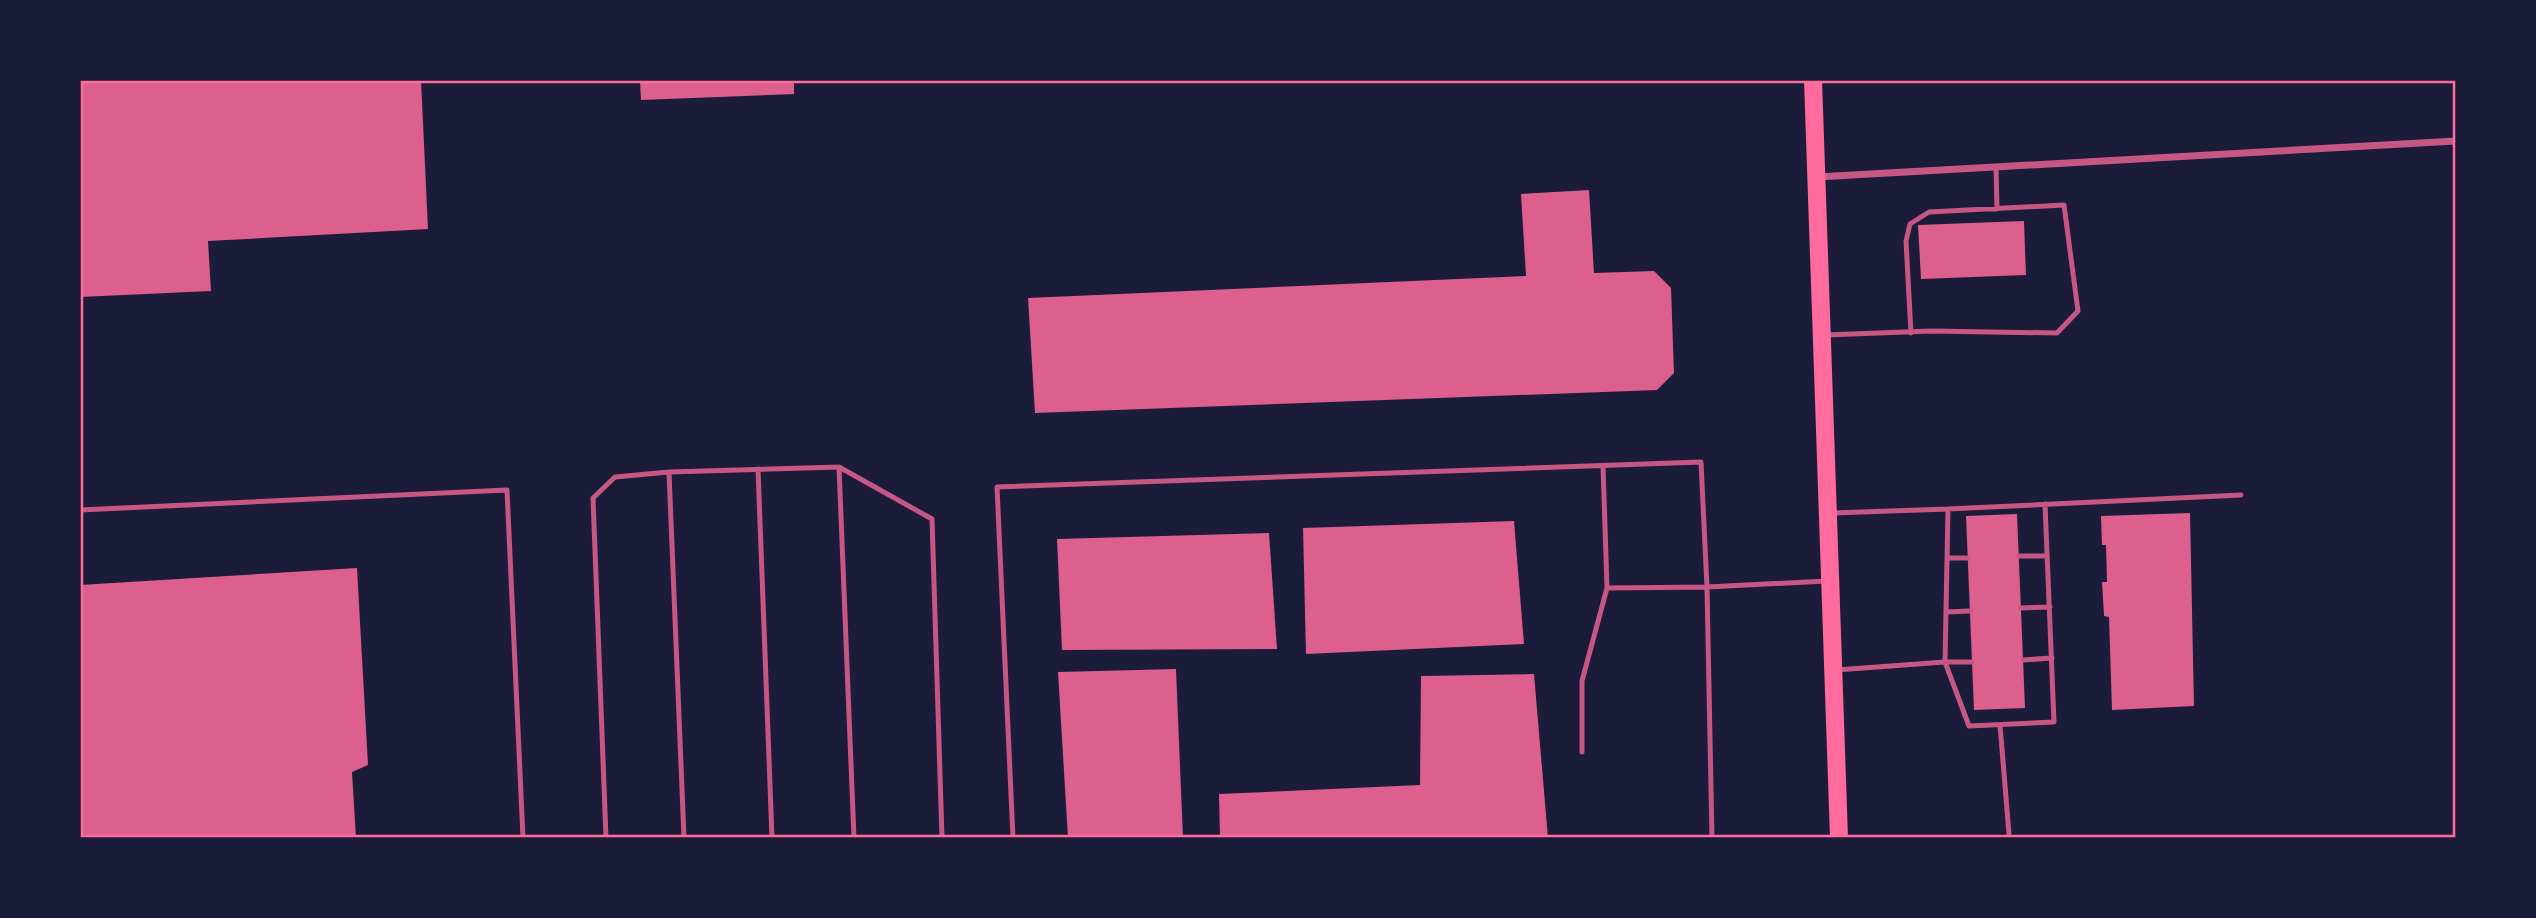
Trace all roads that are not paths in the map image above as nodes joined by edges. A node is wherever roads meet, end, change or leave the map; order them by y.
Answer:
1 (1813, 80) edge
2 (2455, 141) edge
3 (1996, 167) junction
4 (1816, 177) junction
5 (1997, 209) junction
6 (1911, 332) junction
7 (1822, 335) junction
8 (1603, 466) junction
9 (839, 467) junction
10 (758, 470) junction
11 (669, 472) junction
12 (2241, 495) dead end
13 (2045, 505) junction
14 (1948, 509) junction
15 (80, 510) edge
16 (1827, 513) junction
17 (2019, 556) dead end
18 (2047, 556) junction
19 (1947, 558) junction
20 (1968, 558) dead end
21 (1830, 581) junction
22 (1707, 587) junction
23 (1607, 588) junction
24 (2050, 607) junction
25 (2021, 608) dead end
26 (1970, 611) dead end
27 (1946, 612) junction
28 (2052, 658) junction
29 (2023, 660) dead end
30 (1945, 662) junction
31 (1972, 662) dead end
32 (1832, 670) junction
33 (2000, 725) junction
34 (1582, 752) dead end
35 (2009, 835) dead end
36 (523, 838) edge
37 (606, 838) edge
38 (684, 838) edge
39 (772, 838) edge
40 (854, 838) edge
41 (942, 838) edge
42 (1013, 838) edge
43 (1712, 838) edge
44 (1839, 838) edge

1 - 4 main road
2 - 3 street
3 - 4 street
3 - 5 lane
4 - 7 main road
5 - 6 lane
5 - 6 lane
6 - 7 lane
7 - 16 main road
8 - 22 lane
8 - 23 lane
8 - 42 lane
9 - 10 lane
9 - 40 lane
9 - 41 lane
10 - 11 lane
10 - 39 lane
11 - 37 lane
11 - 38 lane
12 - 13 lane
13 - 14 lane
13 - 18 lane
14 - 16 lane
14 - 19 lane
15 - 36 lane
16 - 21 main road
17 - 18 lane
18 - 24 lane
19 - 20 lane
19 - 27 lane
21 - 22 lane
21 - 32 main road
22 - 23 lane
22 - 43 lane
23 - 34 lane
24 - 25 lane
24 - 28 lane
26 - 27 lane
27 - 30 lane
28 - 29 lane
28 - 33 lane
30 - 31 lane
30 - 32 lane
30 - 33 lane
32 - 44 main road
33 - 35 lane

